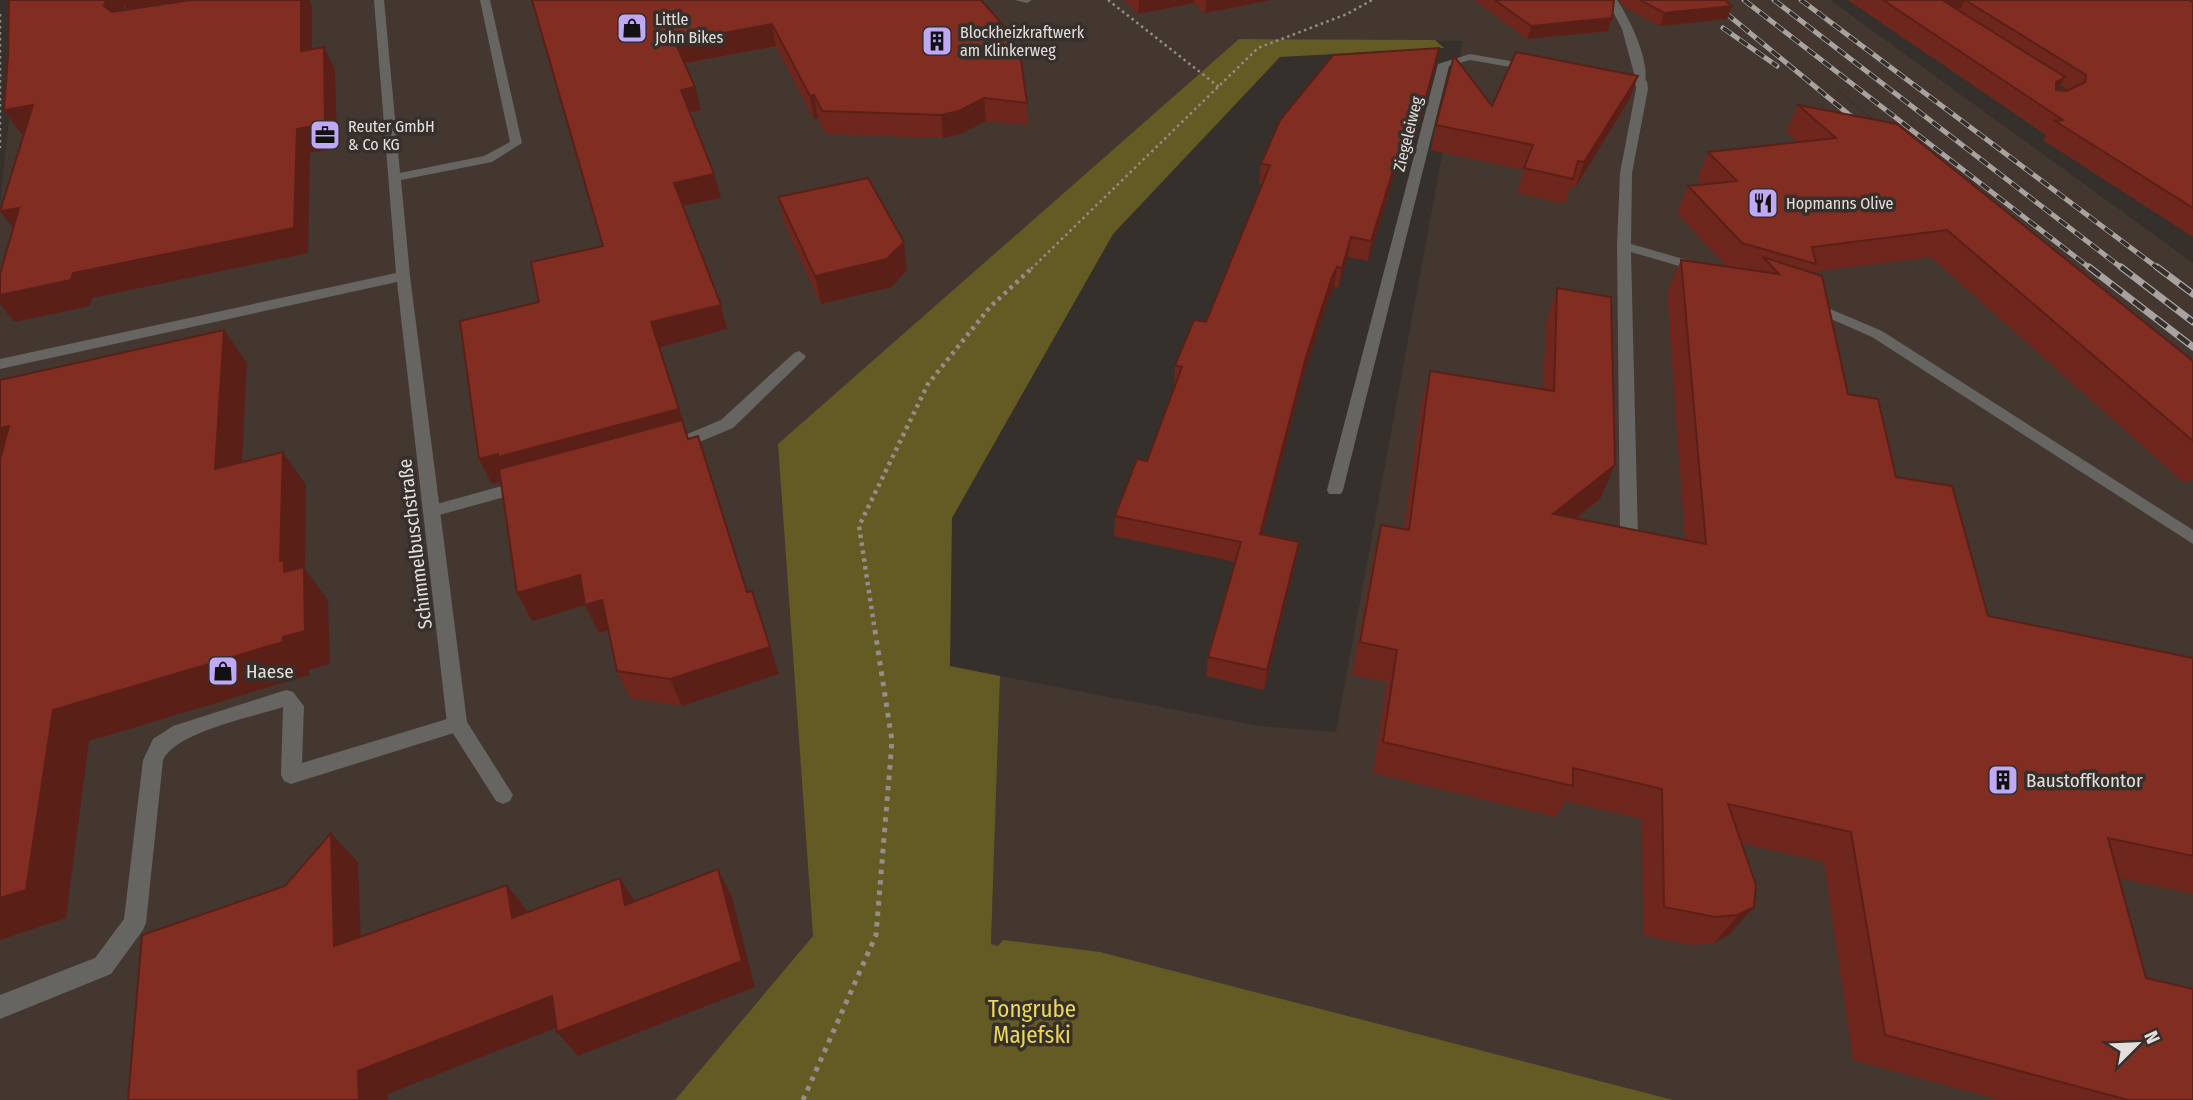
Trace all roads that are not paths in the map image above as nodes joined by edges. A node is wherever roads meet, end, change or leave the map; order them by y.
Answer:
1 (379, 0) edge
2 (485, 0) edge
3 (1020, 0) edge
4 (1027, 0) edge
5 (1612, 0) edge
6 (1544, 70) edge
7 (1605, 77) edge
8 (1641, 81) junction
9 (394, 178) junction
10 (1624, 246) junction
11 (1718, 274) edge
12 (403, 276) junction
13 (1798, 298) edge
14 (799, 356) dead end
15 (0, 364) edge
16 (664, 448) edge
17 (536, 483) edge
18 (1335, 490) dead end
19 (432, 511) junction
20 (1629, 538) edge
21 (2193, 538) edge
22 (457, 724) junction
23 (503, 795) dead end
24 (0, 1007) edge

1 - 9 street, Schimmelbuschstraße
2 - 9 street
3 - 4 street
5 - 8 street
6 - 18 street, Ziegeleiweg
7 - 8 street
8 - 10 street
9 - 12 street, Schimmelbuschstraße
10 - 11 street
10 - 20 street
12 - 15 street
12 - 19 street, Schimmelbuschstraße
13 - 21 street
14 - 16 street
17 - 19 street
19 - 22 street, Schimmelbuschstraße
22 - 23 street, Schimmelbuschstraße
22 - 24 street

